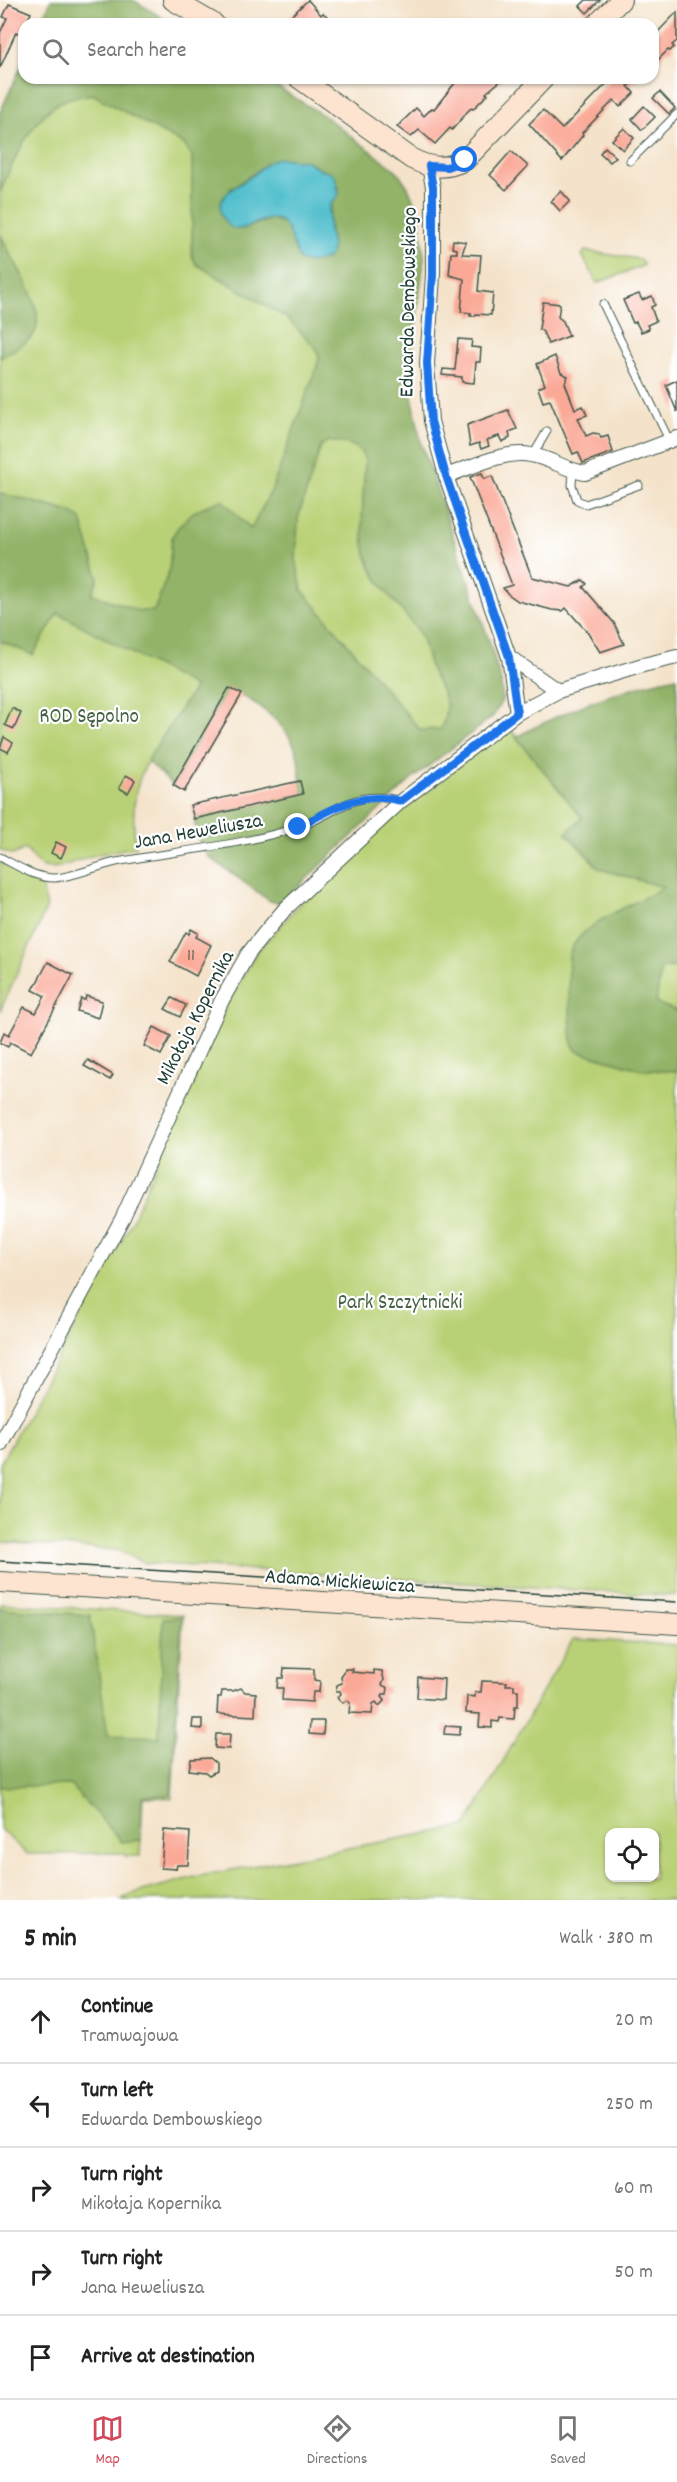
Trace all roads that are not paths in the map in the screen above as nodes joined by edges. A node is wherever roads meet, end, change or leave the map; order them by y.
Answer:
1 (173, 0) edge
2 (621, 0) edge
3 (204, 18) edge
4 (603, 18) edge
5 (307, 84) edge
6 (538, 84) edge
7 (677, 114) edge
8 (630, 161) dead end
9 (429, 166) junction
10 (603, 304) dead end
11 (547, 431) dead end
12 (673, 439) edge
13 (533, 455) junction
14 (573, 471) junction
15 (446, 476) junction
16 (639, 485) dead end
17 (509, 657) junction
18 (677, 657) edge
19 (558, 691) junction
20 (517, 713) junction
21 (401, 801) junction
22 (0, 856) edge
23 (0, 1445) edge
24 (0, 1582) edge
25 (677, 1624) edge

1 - 3 main road
2 - 4 main road
5 - 9 main road
6 - 9 main road
7 - 8 lane
9 - 15 street, Edwarda Dembowskiego
10 - 12 lane
11 - 13 lane
12 - 14 street
13 - 14 street
13 - 15 street
14 - 16 lane
15 - 17 street, Edwarda Dembowskiego
17 - 19 street
17 - 20 street, Edwarda Dembowskiego
18 - 19 street, Mikołaja Kopernika
19 - 20 street, Mikołaja Kopernika
20 - 21 street, Mikołaja Kopernika
21 - 22 lane, Jana Heweliusza
21 - 23 street, Mikołaja Kopernika
24 - 25 main road, Adama Mickiewicza

